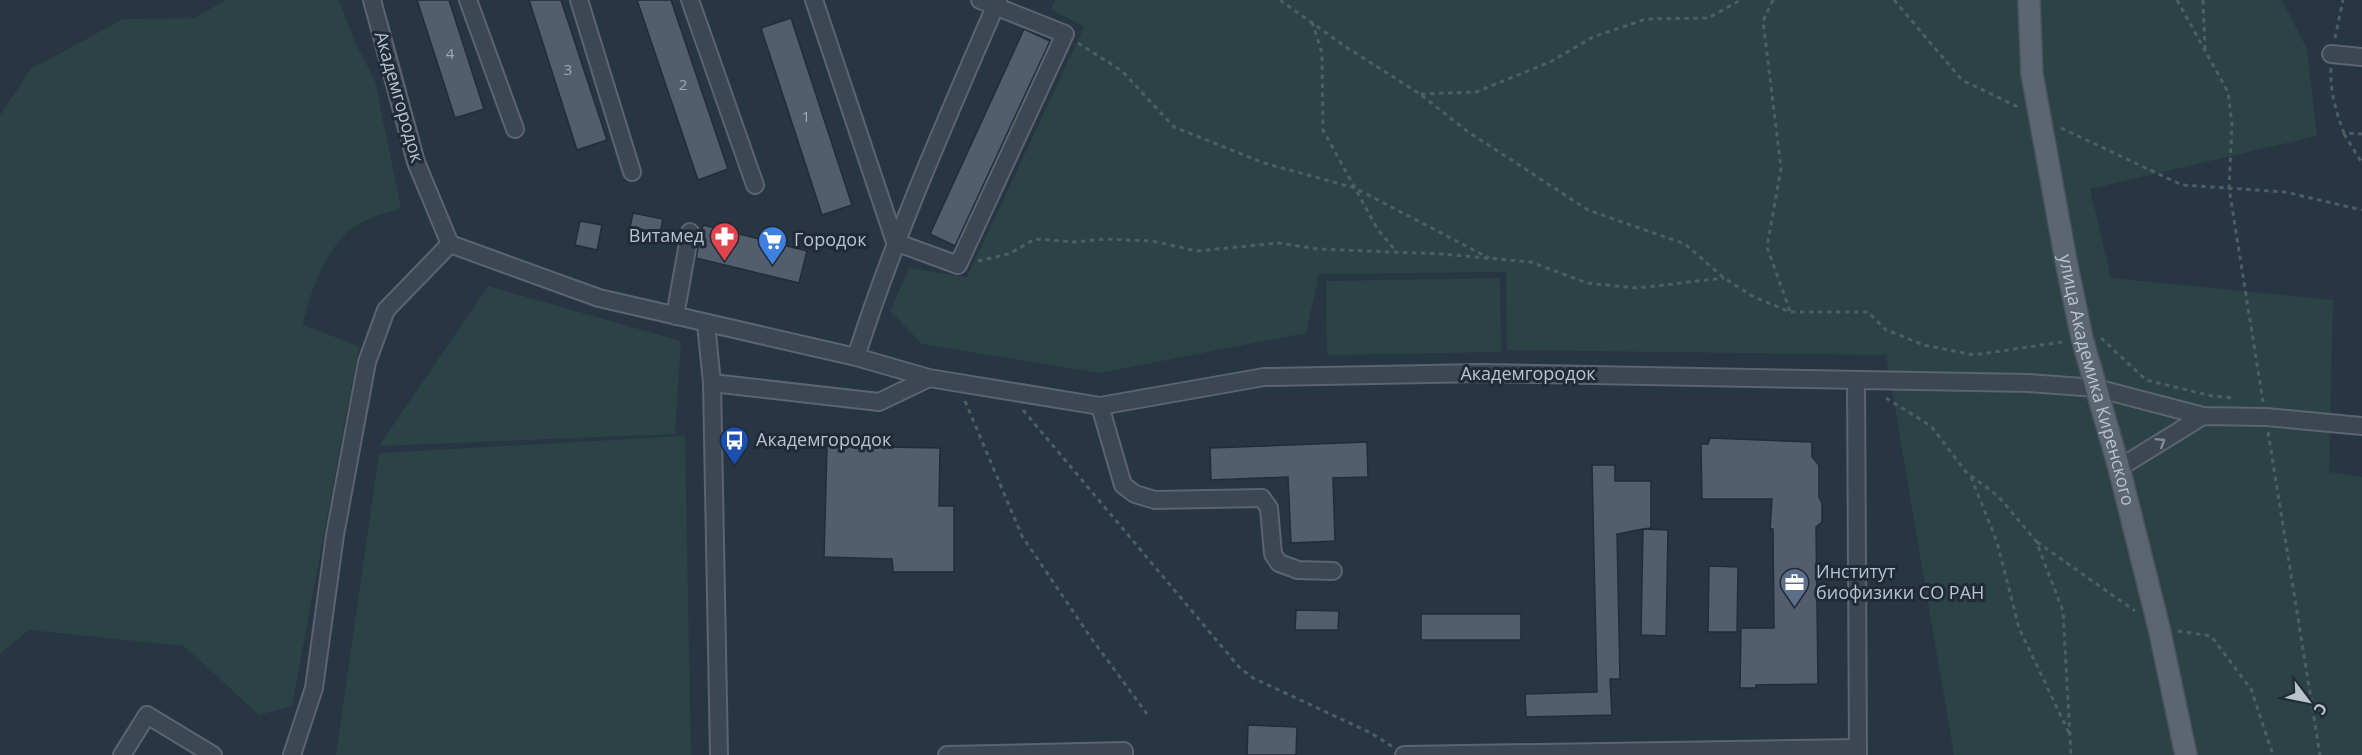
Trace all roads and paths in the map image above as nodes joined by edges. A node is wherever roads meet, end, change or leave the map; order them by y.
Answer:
1 (372, 0) edge
2 (468, 0) edge
3 (579, 0) edge
4 (690, 0) edge
5 (814, 0) edge
6 (1280, 0) edge
7 (1742, 0) edge
8 (1773, 0) edge
9 (1894, 0) edge
10 (2029, 0) edge
11 (2177, 0) edge
12 (2203, 0) edge
13 (2343, 0) edge
14 (991, 2) edge
15 (1312, 21) junction
16 (1065, 34) junction
17 (2205, 51) junction
18 (2331, 54) junction
19 (2362, 57) edge
20 (1420, 94) junction
21 (2039, 118) junction
22 (515, 129) dead end
23 (2344, 133) junction
24 (2362, 134) edge
25 (2362, 163) edge
26 (632, 172) dead end
27 (754, 185) dead end
28 (1355, 188) junction
29 (2229, 188) junction
30 (2362, 210) edge
31 (690, 232) dead end
32 (895, 242) junction
33 (450, 244) junction
34 (1397, 253) junction
35 (1490, 259) junction
36 (958, 265) junction
37 (1724, 278) junction
38 (1790, 312) junction
39 (675, 316) junction
40 (706, 324) junction
41 (2100, 337) dead end
42 (2062, 342) dead end
43 (856, 357) junction
44 (929, 378) junction
45 (1856, 380) junction
46 (712, 383) junction
47 (958, 384) junction
48 (2096, 388) junction
49 (1008, 391) junction
50 (1883, 396) dead end
51 (2245, 399) dead end
52 (2254, 400) dead end
53 (1100, 406) junction
54 (2267, 407) junction
55 (2204, 416) junction
56 (2362, 426) edge
57 (2119, 468) junction
58 (1970, 475) junction
59 (2036, 541) junction
60 (1333, 571) dead end
61 (2159, 628) junction
62 (1147, 714) dead end
63 (2069, 735) junction
64 (1858, 752) edge
65 (122, 755) edge
66 (213, 755) edge
67 (292, 755) edge
68 (719, 755) edge
69 (947, 755) edge
70 (1124, 755) edge
71 (1404, 755) edge
72 (2071, 755) edge
73 (2186, 755) edge
74 (2273, 755) edge
75 (2320, 755) edge

1 - 33 street, Академгородок
2 - 22 street
3 - 26 street
4 - 27 street
5 - 32 street
6 - 15 path
7 - 20 path
8 - 38 path
9 - 21 path
10 - 21 main road, улица Академика Киренского
11 - 17 path
12 - 17 path
13 - 18 path
14 - 16 street
14 - 32 street
15 - 20 path
15 - 28 path
16 - 28 path
16 - 36 street
17 - 29 path
18 - 19 street
18 - 23 path
20 - 37 path
21 - 29 path
21 - 48 main road, улица Академика Киренского
23 - 24 path
23 - 25 path
28 - 34 path
28 - 35 path
29 - 30 path
29 - 54 path
31 - 39 street
32 - 36 street
32 - 43 street
33 - 39 street, Академгородок
33 - 67 street
34 - 35 path
34 - 36 path
35 - 37 path
37 - 38 path
38 - 42 path
39 - 40 street, Академгородок
40 - 43 street, Академгородок
40 - 46 street
41 - 51 path
43 - 44 street, Академгородок
44 - 46 street
44 - 47 street, Академгородок
45 - 48 street, Академгородок
45 - 53 street, Академгородок
45 - 64 street
46 - 68 street
47 - 49 street, Академгородок
47 - 62 path
48 - 55 street, Академгородок
48 - 57 main road, улица Академика Киренского
49 - 53 street, Академгородок
49 - 71 path
50 - 58 path
52 - 54 path
53 - 60 street
54 - 55 street, Академгородок
54 - 56 street, Академгородок
54 - 75 path
57 -> 55 street
57 - 61 main road, улица Академика Киренского
58 - 59 path
58 - 63 path
59 - 61 path
59 - 63 path
61 - 73 main road, улица Академика Киренского
61 - 74 path
63 - 72 path
64 - 71 street
65 - 66 street
69 - 70 street

